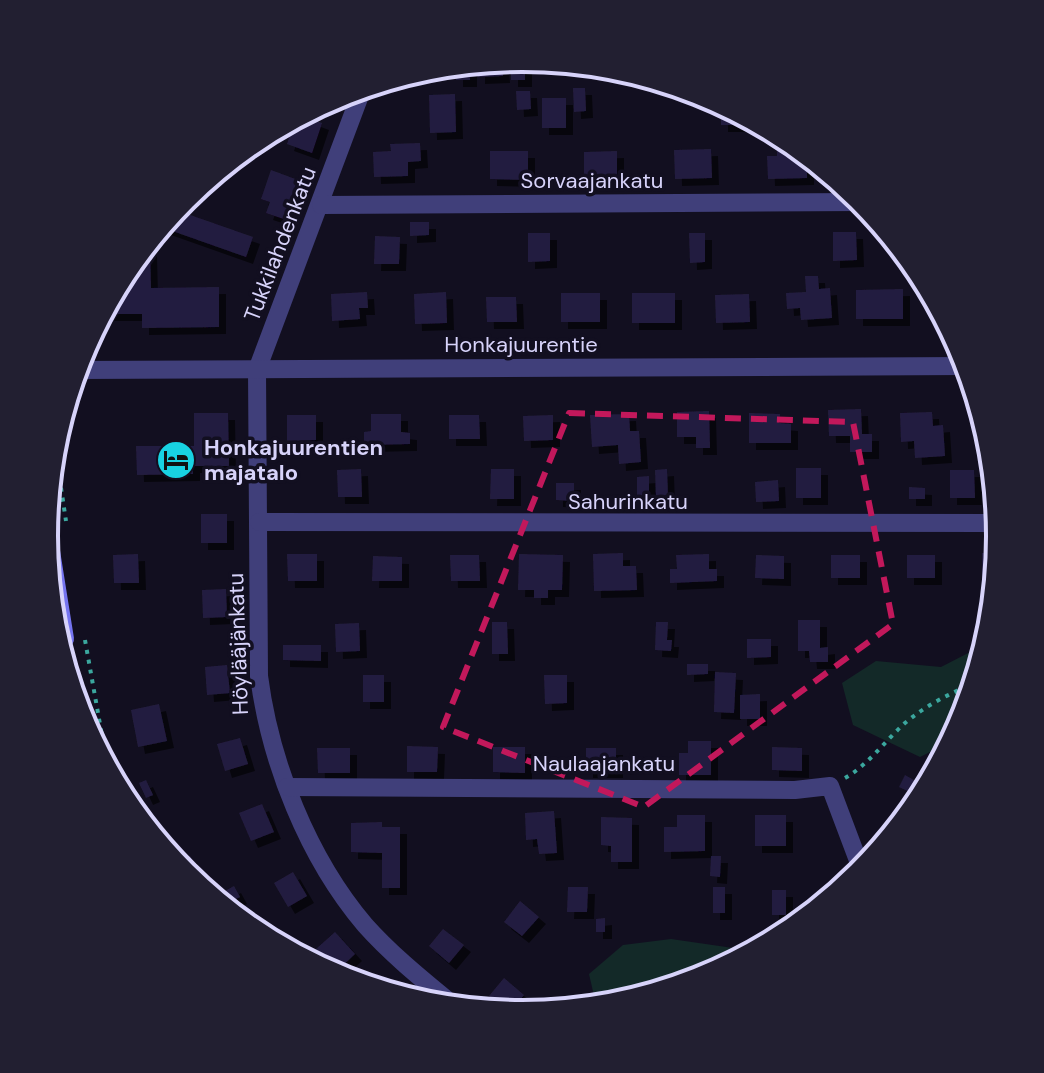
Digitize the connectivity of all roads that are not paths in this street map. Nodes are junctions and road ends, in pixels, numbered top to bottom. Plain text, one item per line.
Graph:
1 (357, 103) edge
2 (844, 202) edge
3 (321, 205) junction
4 (954, 366) edge
5 (89, 370) edge
6 (257, 370) junction
7 (259, 522) junction
8 (986, 523) edge
9 (287, 787) junction
10 (857, 857) edge
11 (440, 993) edge

1 - 3 street, Tukkilahdenkatu
2 - 3 street, Sorvaajankatu
3 - 6 street, Tukkilahdenkatu
4 - 6 street, Honkajuurentie
5 - 6 street, Honkajuurentie
6 - 7 street, Höylääjänkatu
7 - 8 street, Sahurinkatu
7 - 9 street, Höylääjänkatu
9 - 10 street, Naulaajankatu
9 - 11 street, Höylääjänkatu

